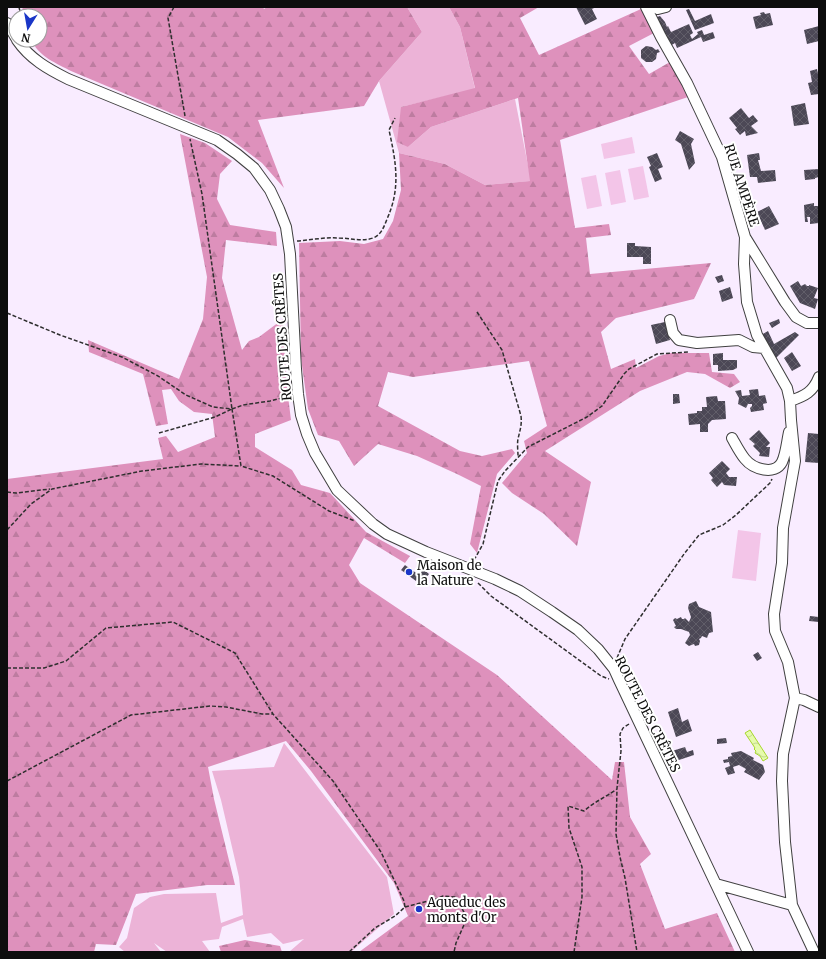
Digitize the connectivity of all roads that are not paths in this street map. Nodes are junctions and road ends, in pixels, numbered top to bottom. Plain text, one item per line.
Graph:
1 (646, 7) edge
2 (656, 7) edge
3 (666, 7) edge
4 (24, 48) edge
5 (746, 237) junction
6 (670, 320) dead end
7 (819, 323) edge
8 (764, 348) junction
9 (819, 377) edge
10 (819, 392) edge
11 (808, 393) junction
12 (790, 401) junction
13 (791, 420) junction
14 (732, 438) dead end
15 (795, 698) junction
16 (819, 707) edge
17 (716, 884) junction
18 (792, 905) junction
19 (748, 952) edge
20 (814, 952) edge

1 - 5 street, RUE AMPÈRE
2 - 3 street
4 - 17 street, ROUTE DES CRÊTES
5 - 7 street
5 - 8 street, RUE AMPÈRE
6 - 8 street
8 - 12 street, RUE AMPÈRE
9 - 11 street
10 - 11 street
11 - 12 street
12 - 13 street, RUE AMPÈRE
13 - 14 street
13 - 15 street
15 - 16 street
15 - 18 street
17 - 18 street
17 - 19 street, ROUTE DES CRÊTES
18 - 20 street

